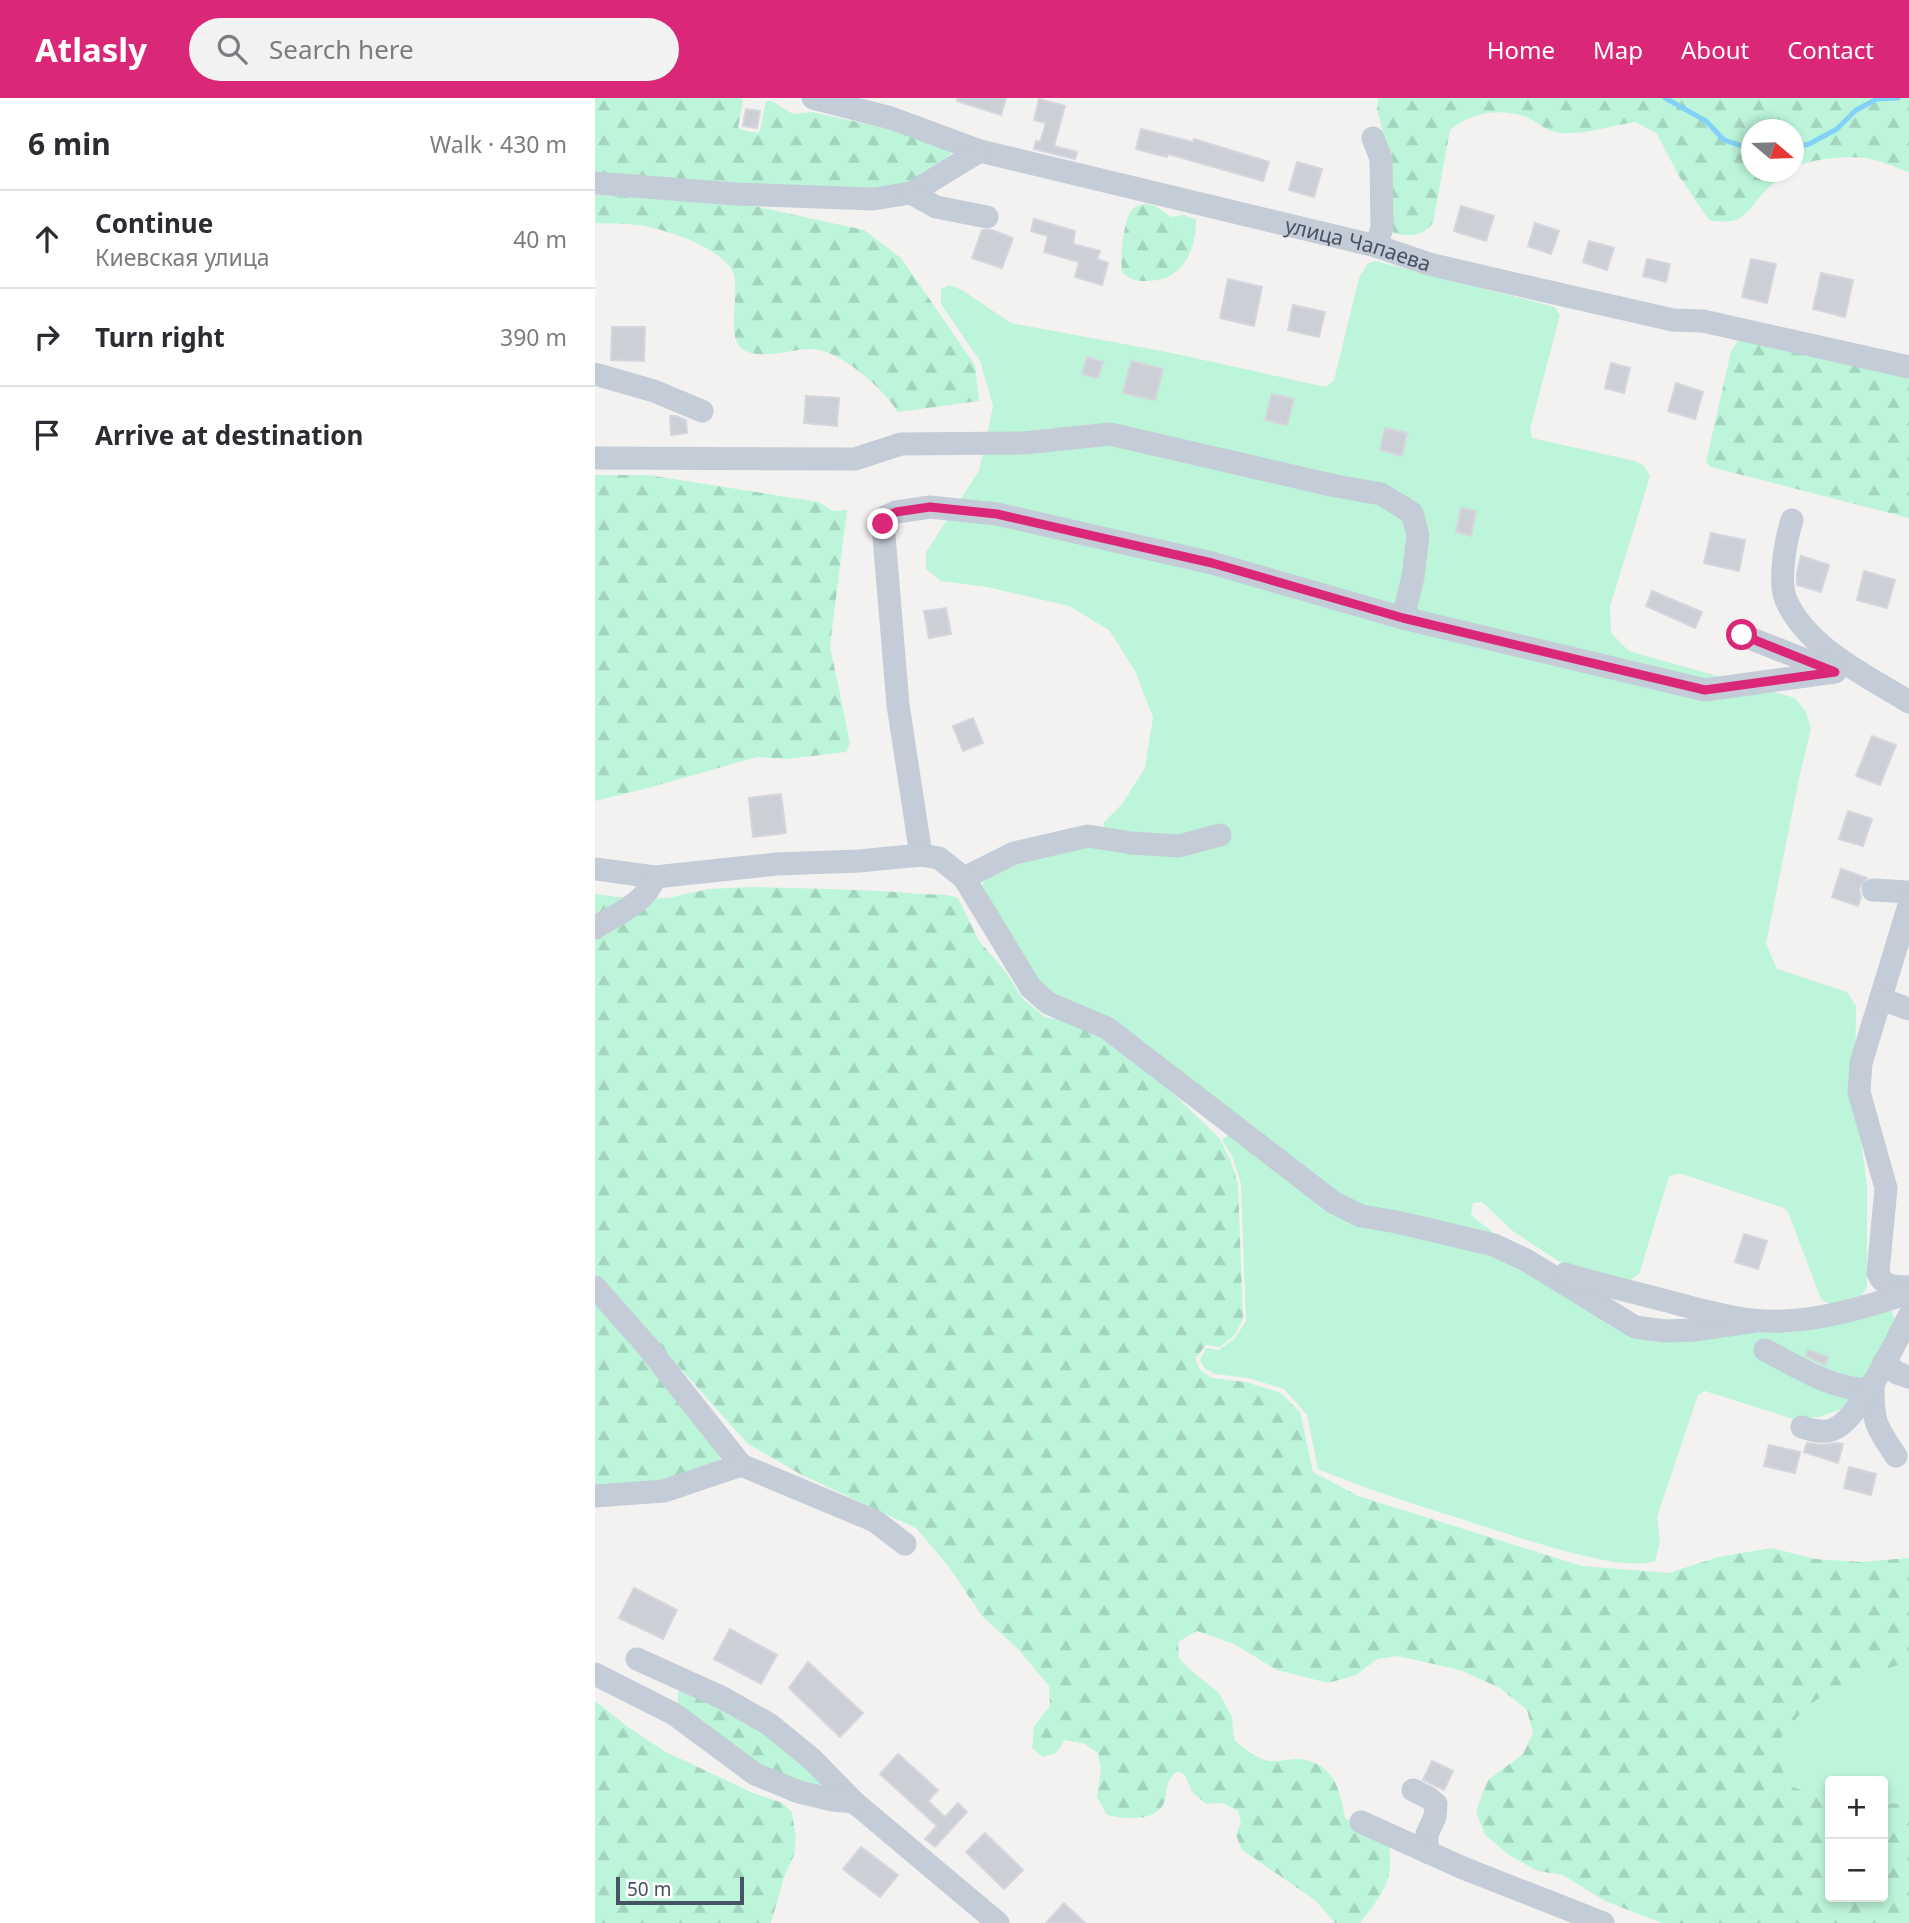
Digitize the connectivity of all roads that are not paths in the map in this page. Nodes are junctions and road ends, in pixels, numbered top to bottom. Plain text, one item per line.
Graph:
1 (813, 98) edge
2 (1373, 138) dead end
3 (980, 151) junction
4 (595, 183) edge
5 (911, 193) junction
6 (987, 217) dead end
7 (1376, 246) junction
8 (1909, 367) edge
9 (595, 374) edge
10 (702, 411) dead end
11 (595, 458) edge
12 (1792, 520) dead end
13 (1403, 618) junction
14 (1742, 635) dead end
15 (1835, 672) junction
16 (1909, 703) edge
17 (1220, 835) dead end
18 (921, 855) junction
19 (595, 869) edge
20 (655, 877) junction
21 (964, 877) junction
22 (1873, 890) dead end
23 (1909, 891) edge
24 (1909, 905) edge
25 (595, 928) edge
26 (1881, 999) junction
27 (1909, 1009) edge
28 (1526, 1260) junction
29 (595, 1287) edge
30 (1909, 1287) edge
31 (1909, 1293) edge
32 (1909, 1316) edge
33 (1756, 1321) junction
34 (1765, 1350) dead end
35 (1884, 1362) junction
36 (1909, 1377) edge
37 (1870, 1386) junction
38 (1802, 1427) dead end
39 (1896, 1456) dead end
40 (741, 1465) junction
41 (595, 1496) edge
42 (905, 1544) dead end
43 (637, 1659) dead end
44 (595, 1674) edge
45 (1413, 1790) dead end
46 (854, 1802) junction
47 (1361, 1822) dead end
48 (1427, 1852) junction
49 (998, 1923) edge
50 (1603, 1923) edge

1 - 3 street, улица Чапаева
2 - 7 street
3 - 5 street
3 - 7 street, улица Чапаева
4 - 5 street
5 - 6 street
7 - 8 street, улица Чапаева
9 - 10 street
11 - 13 street
12 - 16 street
13 - 15 street
13 - 18 street
14 - 15 street
15 - 16 street
17 - 21 street
18 - 20 street
18 - 21 street
19 - 20 street
20 - 25 street
21 - 28 street
22 - 23 street
24 - 26 street
26 - 27 street
26 - 30 street
28 - 33 street
28 - 33 street
29 - 40 street
31 - 33 street
32 - 35 street
34 - 37 street
35 - 36 street
35 - 37 street
37 - 38 street
37 - 39 street
40 - 41 street
40 - 42 street
43 - 46 street
44 - 46 street
45 - 48 street
46 - 49 street
47 - 48 street
48 - 50 street

